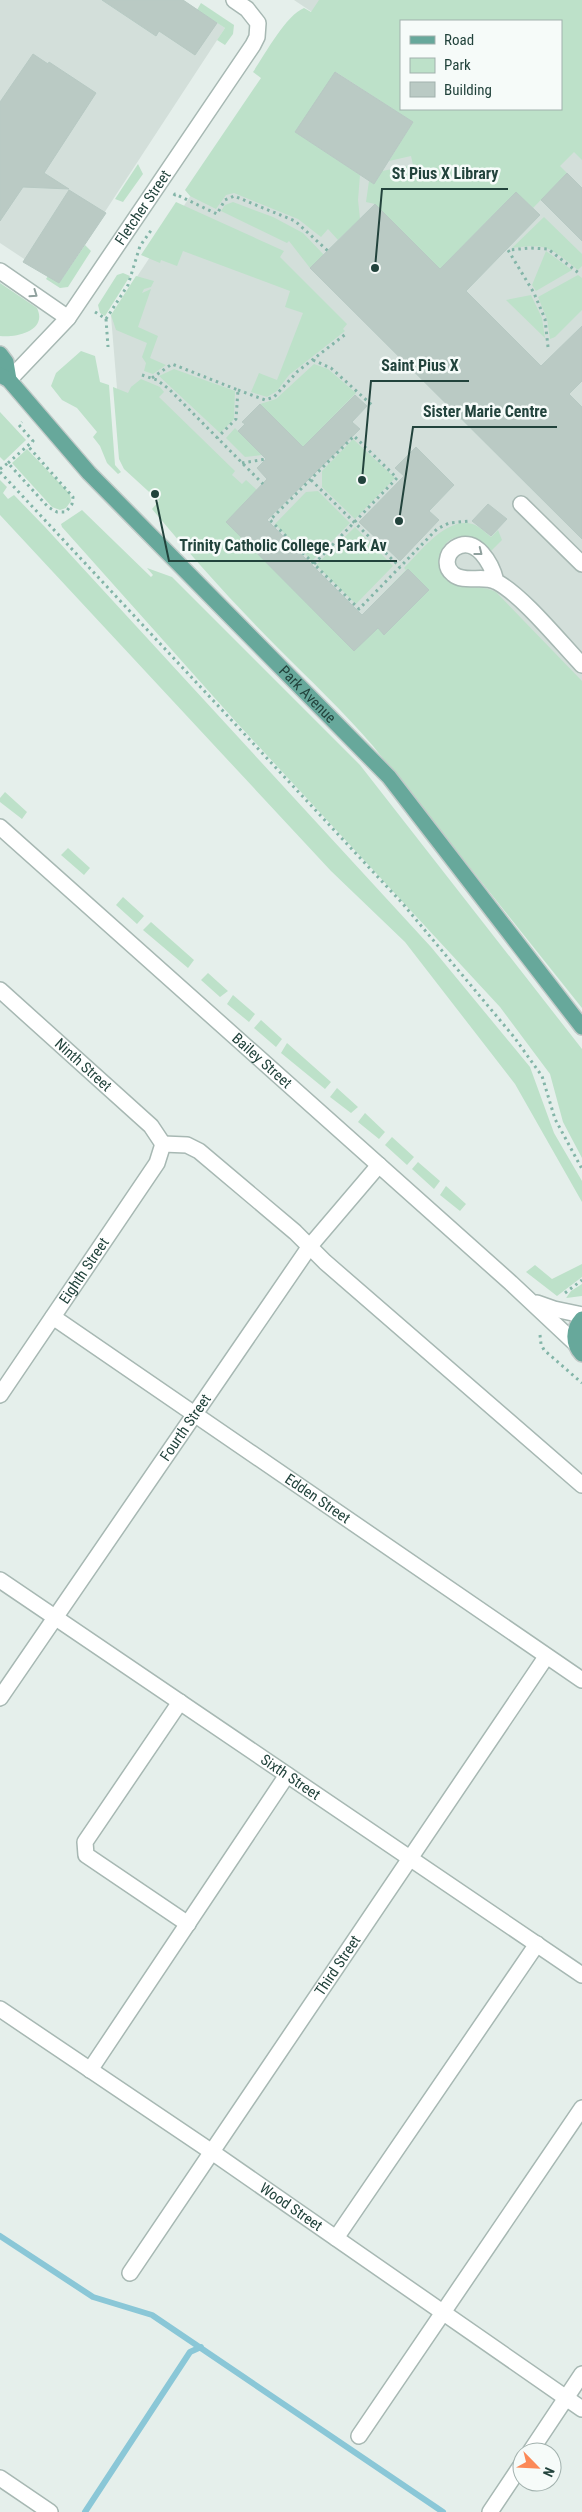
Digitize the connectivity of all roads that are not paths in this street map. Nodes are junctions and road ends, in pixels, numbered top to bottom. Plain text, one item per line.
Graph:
1 (234, 0) edge
2 (0, 272) edge
3 (68, 318) junction
4 (0, 354) edge
5 (4, 377) edge
6 (521, 504) dead end
7 (582, 564) edge
8 (496, 581) dead end
9 (582, 665) edge
10 (0, 827) edge
11 (0, 990) edge
12 (582, 1027) edge
13 (163, 1144) junction
14 (379, 1165) junction
15 (310, 1246) junction
16 (525, 1296) junction
17 (582, 1315) edge
18 (53, 1317) junction
19 (582, 1319) edge
20 (579, 1349) edge
21 (0, 1395) edge
22 (195, 1415) junction
23 (582, 1485) edge
24 (0, 1580) edge
25 (55, 1618) junction
26 (546, 1657) junction
27 (582, 1680) edge
28 (0, 1698) edge
29 (180, 1702) junction
30 (287, 1775) junction
31 (412, 1859) junction
32 (188, 1924) junction
33 (537, 1944) junction
34 (582, 1974) edge
35 (0, 2009) edge
36 (90, 2070) junction
37 (582, 2108) edge
38 (212, 2152) junction
39 (336, 2238) junction
40 (130, 2273) dead end
41 (444, 2313) junction
42 (582, 2374) edge
43 (566, 2398) junction
44 (582, 2408) edge
45 (359, 2436) dead end
46 (537, 2442) edge
47 (0, 2478) edge
48 (512, 2479) edge
49 (50, 2512) edge
50 (490, 2512) edge

1 - 3 street, Fletcher Street
2 -> 3 street
3 - 5 street, Fletcher Street
4 - 5 main road, Park Avenue
5 - 12 main road, Park Avenue
6 - 7 street
8 - 9 street
10 - 14 street, Bailey Street
11 - 13 street, Ninth Street
13 - 15 street
13 - 18 street, Eighth Street
14 - 15 street, Fourth Street
14 - 16 street, Bailey Street
15 - 22 street, Fourth Street
15 - 23 street
16 - 17 street, Bailey Street
16 - 20 street, Bailey Street
18 - 21 street, Eighth Street
18 - 22 street, Edden Street
19 - 20 main road
22 - 25 street, Fourth Street
22 - 26 street, Edden Street
24 - 25 street, Sixth Street
25 - 28 street, Fourth Street
25 - 29 street, Sixth Street
26 - 27 street, Edden Street
26 - 31 street, Third Street
29 - 30 street, Sixth Street
29 - 32 street
30 - 31 street, Sixth Street
30 - 32 street
31 - 33 street, Sixth Street
31 - 38 street, Third Street
32 - 36 street
33 - 34 street, Sixth Street
33 - 39 street
35 - 36 street, Wood Street
36 - 38 street, Wood Street
37 - 41 street
38 - 39 street, Wood Street
38 - 40 street, Third Street
39 - 41 street, Wood Street
41 - 43 street, Wood Street
41 - 45 street
42 - 43 street
43 - 44 street, Wood Street
43 - 46 street
47 - 49 street
48 - 50 street

